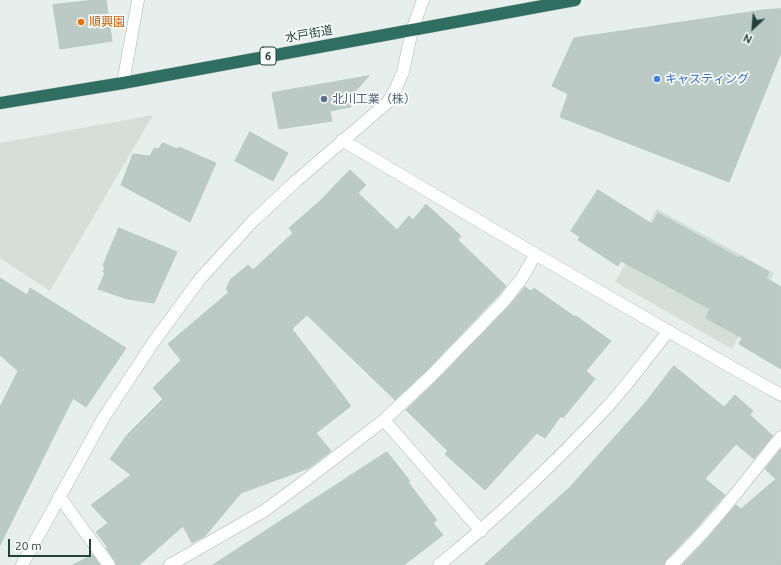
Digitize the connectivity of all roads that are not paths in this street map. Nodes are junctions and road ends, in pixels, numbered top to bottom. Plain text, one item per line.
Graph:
1 (138, 0) edge
2 (423, 0) edge
3 (575, 0) edge
4 (412, 30) junction
5 (123, 83) junction
6 (0, 104) edge
7 (342, 140) junction
8 (535, 255) junction
9 (668, 332) junction
10 (781, 395) edge
11 (384, 420) junction
12 (781, 437) edge
13 (59, 496) junction
14 (481, 531) junction
15 (22, 565) edge
16 (109, 565) edge
17 (170, 565) edge
18 (439, 565) edge
19 (671, 565) edge

1 - 5 street
2 - 4 street
3 - 4 highway, 水戸街道 / 6
4 - 5 highway, 水戸街道 / 6
4 - 7 street
5 - 6 highway, 水戸街道 / 6
7 - 8 street
7 - 13 street
8 - 9 street
8 - 11 street
9 - 10 street
9 - 14 street
11 - 14 street
11 - 17 street
12 - 19 street
13 - 15 street
13 - 16 street
14 - 18 street

